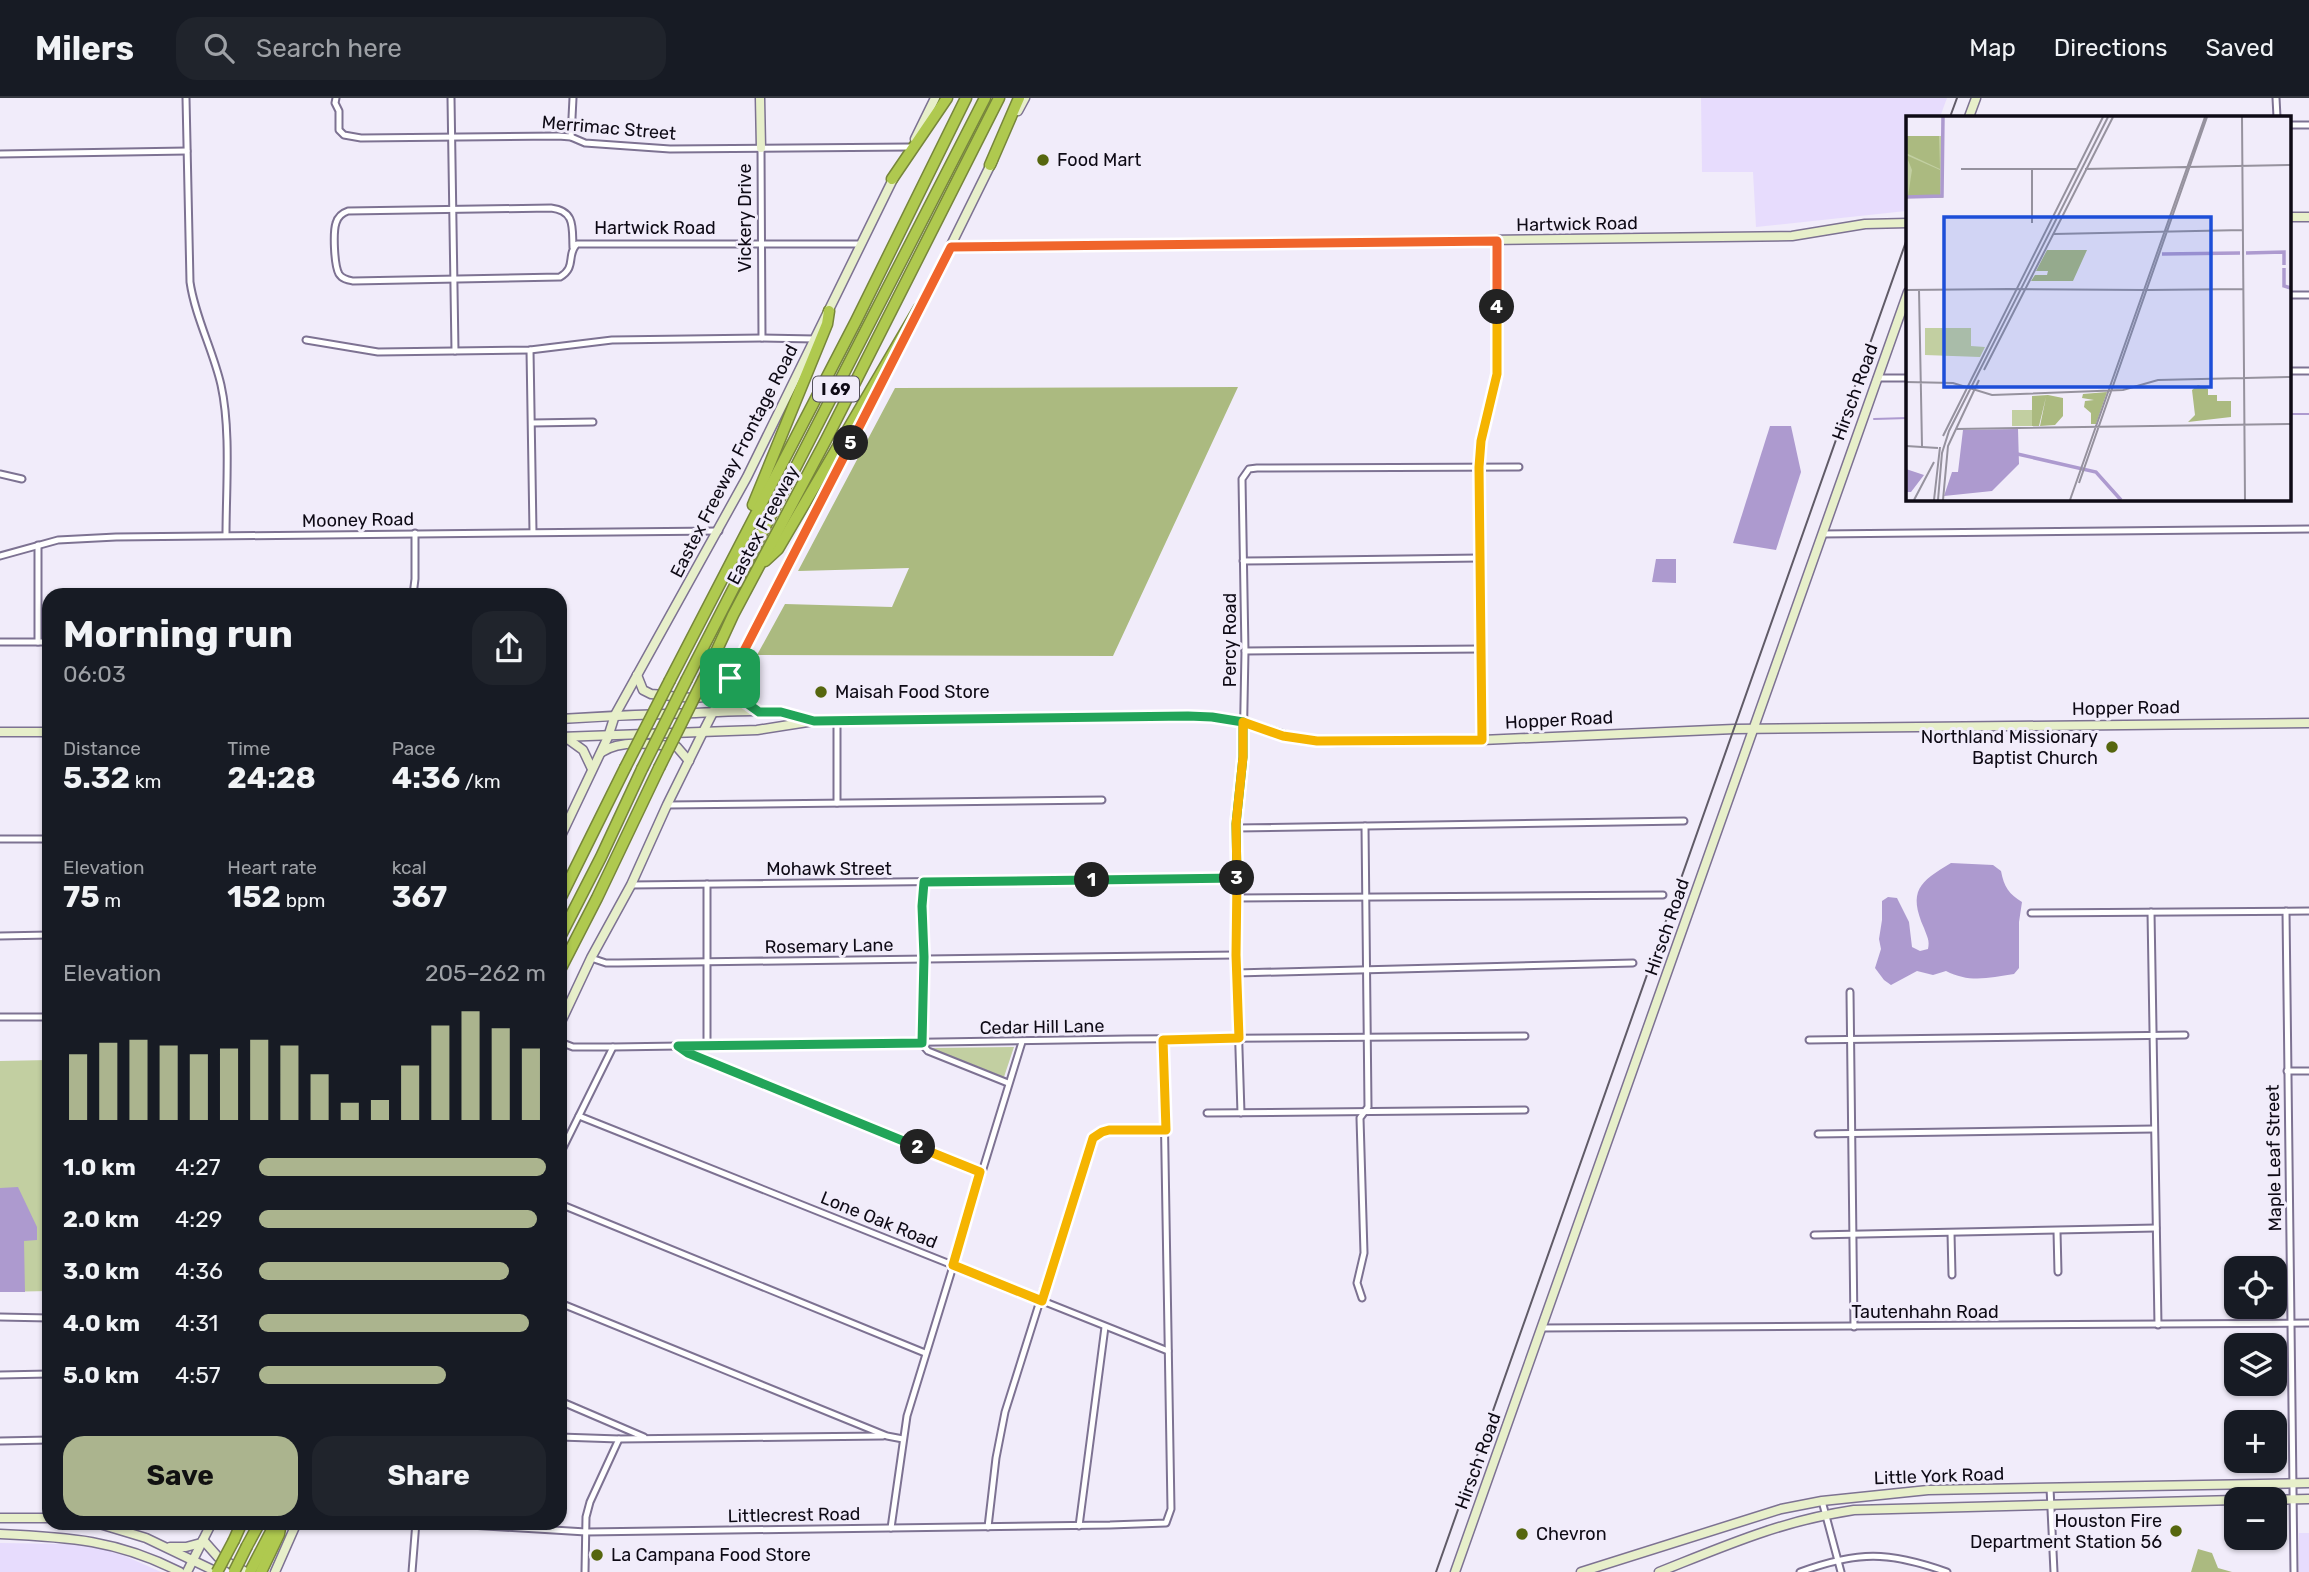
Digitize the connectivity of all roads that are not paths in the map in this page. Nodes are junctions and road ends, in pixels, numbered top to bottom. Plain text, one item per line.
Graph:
1 (186, 98) edge
2 (451, 98) edge
3 (573, 98) edge
4 (760, 98) edge
5 (935, 98) edge
6 (947, 98) edge
7 (966, 98) edge
8 (985, 98) edge
9 (999, 98) edge
10 (1019, 98) edge
11 (1025, 98) edge
12 (1976, 98) edge
13 (2276, 98) edge
14 (336, 99) edge
15 (1969, 116) edge
16 (2277, 116) edge
17 (452, 136) junction
18 (572, 137) junction
19 (910, 147) junction
20 (761, 148) junction
21 (187, 151) junction
22 (0, 154) edge
23 (990, 165) junction
24 (892, 179) junction
25 (453, 209) junction
26 (1906, 223) edge
27 (1497, 241) junction
28 (761, 243) junction
29 (861, 244) junction
30 (951, 247) junction
31 (573, 248) junction
32 (453, 280) junction
33 (1906, 301) edge
34 (919, 308) junction
35 (829, 310) junction
36 (762, 338) junction
37 (306, 340) dead end
38 (815, 340) junction
39 (530, 350) junction
40 (455, 351) junction
41 (1877, 378) junction
42 (1906, 378) edge
43 (593, 422) dead end
44 (532, 423) junction
45 (1479, 467) junction
46 (1519, 467) dead end
47 (0, 474) edge
48 (22, 480) dead end
49 (2309, 529) edge
50 (719, 531) junction
51 (533, 532) junction
52 (415, 533) junction
53 (1822, 534) junction
54 (226, 536) junction
55 (38, 545) junction
56 (0, 556) edge
57 (1480, 558) junction
58 (1243, 561) junction
59 (757, 569) junction
60 (414, 588) edge
61 (714, 597) junction
62 (0, 642) edge
63 (38, 642) junction
64 (42, 642) edge
65 (1481, 649) junction
66 (1245, 651) junction
67 (637, 675) junction
68 (730, 678) junction
69 (725, 688) junction
70 (713, 712) junction
71 (759, 712) junction
72 (615, 715) junction
73 (567, 718) edge
74 (814, 721) junction
75 (837, 721) junction
76 (1243, 722) junction
77 (2309, 723) edge
78 (1754, 729) junction
79 (0, 732) edge
80 (42, 732) edge
81 (703, 732) junction
82 (567, 737) edge
83 (608, 737) junction
84 (567, 740) edge
85 (1482, 740) junction
86 (597, 758) junction
87 (689, 761) junction
88 (592, 769) junction
89 (1102, 800) dead end
90 (837, 803) junction
91 (667, 805) junction
92 (567, 821) edge
93 (1684, 821) dead end
94 (1365, 826) junction
95 (1237, 828) junction
96 (0, 839) edge
97 (42, 839) edge
98 (1237, 878) junction
99 (924, 882) junction
100 (706, 884) junction
101 (567, 885) edge
102 (631, 885) junction
103 (1662, 895) dead end
104 (1237, 898) junction
105 (1365, 899) junction
106 (2286, 911) junction
107 (2309, 911) edge
108 (2151, 912) junction
109 (2031, 914) dead end
110 (567, 923) edge
111 (42, 935) edge
112 (0, 936) edge
113 (1236, 955) junction
114 (567, 956) edge
115 (924, 957) junction
116 (591, 958) junction
117 (706, 962) junction
118 (1633, 963) dead end
119 (1366, 971) junction
120 (1237, 973) junction
121 (1850, 992) dead end
122 (567, 1009) edge
123 (0, 1017) edge
124 (42, 1017) edge
125 (2154, 1034) junction
126 (2185, 1035) dead end
127 (1525, 1036) dead end
128 (1367, 1037) junction
129 (1239, 1038) junction
130 (1163, 1040) junction
131 (1808, 1040) dead end
132 (1850, 1041) junction
133 (1022, 1042) junction
134 (922, 1043) junction
135 (567, 1044) edge
136 (707, 1045) junction
137 (678, 1046) junction
138 (613, 1048) junction
139 (2309, 1070) edge
140 (2287, 1071) junction
141 (1008, 1083) junction
142 (1525, 1110) dead end
143 (1364, 1112) junction
144 (1207, 1113) dead end
145 (1241, 1113) junction
146 (579, 1116) junction
147 (2154, 1129) junction
148 (1166, 1130) junction
149 (1851, 1133) junction
150 (1818, 1134) dead end
151 (567, 1140) edge
152 (980, 1172) junction
153 (567, 1207) edge
154 (2156, 1228) junction
155 (2057, 1231) junction
156 (1951, 1233) junction
157 (1814, 1235) dead end
158 (1853, 1235) junction
159 (953, 1265) junction
160 (2058, 1272) dead end
161 (1952, 1275) dead end
162 (1362, 1298) dead end
163 (1042, 1301) junction
164 (567, 1306) edge
165 (0, 1317) edge
166 (42, 1318) edge
167 (2290, 1323) junction
168 (2309, 1323) edge
169 (2158, 1325) junction
170 (1105, 1326) junction
171 (1854, 1327) junction
172 (1542, 1328) junction
173 (1168, 1351) junction
174 (925, 1353) junction
175 (42, 1374) edge
176 (0, 1375) edge
177 (567, 1404) edge
178 (887, 1436) junction
179 (567, 1437) edge
180 (647, 1438) junction
181 (619, 1439) junction
182 (903, 1439) junction
183 (42, 1440) edge
184 (0, 1441) edge
185 (2292, 1483) junction
186 (2309, 1483) edge
187 (2170, 1485) junction
188 (2196, 1485) junction
189 (2050, 1488) junction
190 (1957, 1489) junction
191 (1902, 1492) junction
192 (2287, 1499) edge
193 (2292, 1499) junction
194 (2309, 1499) edge
195 (1822, 1500) junction
196 (2224, 1500) edge
197 (2195, 1501) junction
198 (2171, 1502) junction
199 (2050, 1505) junction
200 (1957, 1507) junction
201 (1902, 1508) junction
202 (1827, 1514) junction
203 (0, 1518) edge
204 (42, 1518) edge
205 (1079, 1525) junction
206 (988, 1527) junction
207 (891, 1528) junction
208 (120, 1530) edge
209 (208, 1530) edge
210 (238, 1530) edge
211 (256, 1530) edge
212 (275, 1530) edge
213 (294, 1530) edge
214 (417, 1530) edge
215 (552, 1530) edge
216 (586, 1532) junction
217 (0, 1534) edge
218 (202, 1541) junction
219 (166, 1547) junction
220 (264, 1556) junction
221 (1838, 1559) junction
222 (193, 1560) junction
223 (276, 1570) edge
224 (180, 1572) edge
225 (187, 1572) edge
226 (218, 1572) edge
227 (234, 1572) edge
228 (248, 1572) edge
229 (261, 1572) edge
230 (412, 1572) edge
231 (585, 1572) edge
232 (1455, 1572) edge
233 (1581, 1572) edge
234 (1659, 1572) edge
235 (1800, 1572) edge
236 (1841, 1572) edge
237 (1947, 1572) edge
238 (2054, 1572) edge
239 (2294, 1572) edge

1 - 21 street
2 - 17 street
3 - 18 street
4 - 20 main road, Vickery Drive
5 - 19 main road, Eastex Freeway Frontage Road
6 - 24 highway
7 - 61 highway, Eastex Freeway / I 69
8 - 110 highway, I 69, bridge
9 - 59 highway, Eastex Freeway / I 69
10 - 23 highway
11 - 23 main road
12 - 15 main road
13 - 16 street
14 - 17 street, Merrimac Street
17 - 18 street, Merrimac Street
17 - 25 street
18 - 20 street, Merrimac Street
19 - 20 street, Merrimac Street
19 - 24 main road, Eastex Freeway Frontage Road
20 - 28 street, Vickery Drive
21 - 22 street
21 - 54 street
23 - 30 main road
24 - 29 main road, Eastex Freeway Frontage Road
25 - 31 street
25 - 32 street
25 - 32 street, Hartwick Road
26 - 27 main road, Hartwick Road
27 - 30 main road, Hartwick Road
27 - 45 street
28 - 29 street, Hartwick Road
28 - 31 street, Hartwick Road
28 - 36 street, Vickery Drive
29 - 35 main road, Eastex Freeway Frontage Road
30 - 34 main road
31 - 32 street, Hartwick Road
32 - 40 street
33 - 41 main road, Hirsch Road
34 - 59 highway
34 - 68 main road
35 - 38 main road, Eastex Freeway Frontage Road
35 - 61 highway
36 - 38 street
36 - 39 street
37 - 40 street
38 - 50 main road, Eastex Freeway Frontage Road
39 - 40 street
39 - 44 street
41 - 42 street
41 - 53 main road, Hirsch Road
43 - 44 street
44 - 51 street
45 - 46 street
45 - 57 street
45 - 58 street, Percy Road
47 - 48 street
49 - 53 street
50 - 51 street, Mooney Road
50 - 67 main road, Eastex Freeway Frontage Road
51 - 52 street, Mooney Road
52 - 54 street, Mooney Road
52 - 60 street
53 - 78 main road, Hirsch Road
54 - 55 street, Mooney Road
55 - 56 street, Mooney Road
55 - 63 street
57 - 58 street
57 - 65 street
58 - 66 street, Percy Road
59 - 114 highway, Eastex Freeway / I 69, bridge
61 - 101 highway, Eastex Freeway / I 69, bridge
62 - 63 street
63 - 64 street
65 - 66 street
65 - 85 street
66 - 76 street, Percy Road
67 - 69 main road
67 - 72 main road, Eastex Freeway Frontage Road
68 - 69 main road
68 - 71 main road
69 - 70 main road
70 - 71 main road, Hopper Road
70 - 72 main road, Hopper Road
70 - 81 main road
71 - 74 main road, Hopper Road
72 - 73 main road, Hopper Road
72 - 83 main road, Eastex Freeway Frontage Road
74 - 75 main road, Hopper Road
74 - 81 main road, Hopper Road
75 - 76 main road, Hopper Road
75 - 90 street
76 - 85 main road, Hopper Road
76 - 95 street, Percy Road
77 - 78 main road, Hopper Road
78 - 85 main road, Hopper Road
78 - 172 main road, Hirsch Road
79 - 80 main road
81 - 83 main road, Hopper Road
81 - 87 main road
82 - 83 main road, Hopper Road
83 - 86 main road, Eastex Freeway Frontage Road
84 - 88 main road
86 - 87 main road
86 - 88 main road, Eastex Freeway Frontage Road
87 - 91 main road
88 - 92 main road, Eastex Freeway Frontage Road
89 - 90 street
90 - 91 street
91 - 102 main road
93 - 94 street
94 - 95 street
94 - 105 street
95 - 98 street, Percy Road
96 - 97 street
98 - 99 street, Mohawk Street
98 - 104 street, Percy Road
99 - 100 street, Mohawk Street
99 - 115 street
100 - 102 street, Mohawk Street
100 - 117 street
102 - 116 main road
103 - 105 street
104 - 105 street
104 - 113 street, Percy Road
105 - 119 street
106 - 107 street
106 - 108 street
106 - 140 street, Maple Leaf Street
108 - 109 street
108 - 125 street
111 - 112 street
113 - 115 street, Rosemary Lane
113 - 120 street, Percy Road
115 - 117 street, Rosemary Lane
115 - 134 street
116 - 117 street, Rosemary Lane
116 - 122 main road
117 - 136 street
118 - 119 street
119 - 120 street
119 - 128 street
120 - 129 street, Percy Road
121 - 132 street
123 - 124 street
125 - 126 street
125 - 132 street
125 - 147 street
127 - 128 street, Cedar Hill Lane
128 - 129 street, Cedar Hill Lane
128 - 143 street
129 - 130 street, Cedar Hill Lane
129 - 145 street, Percy Road
130 - 133 street, Cedar Hill Lane
130 - 148 street
131 - 132 street
132 - 149 street
133 - 134 street, Cedar Hill Lane
133 - 141 street
134 - 136 street, Cedar Hill Lane
134 - 141 street
135 - 138 street, Cedar Hill Lane
136 - 137 street, Cedar Hill Lane
137 - 138 street, Cedar Hill Lane
137 - 152 street
138 - 146 street
139 - 140 street
140 - 167 street, Maple Leaf Street
141 - 152 street
142 - 143 street
143 - 145 street
143 - 162 street
144 - 145 street
146 - 151 street
146 - 159 street, Lone Oak Road
147 - 149 street
147 - 154 street
148 - 163 street
148 - 173 street
149 - 150 street
149 - 158 street
152 - 159 street
153 - 174 street
154 - 155 street
154 - 169 street
155 - 156 street
155 - 160 street
156 - 158 street
156 - 161 street
157 - 158 street
158 - 171 street
159 - 163 street, Lone Oak Road
159 - 174 street
163 - 170 street, Lone Oak Road
163 - 206 street
164 - 178 street
165 - 166 street
167 - 168 street, Tautenhahn Road
167 - 169 street, Tautenhahn Road
167 - 185 street, Maple Leaf Street
169 - 171 street, Tautenhahn Road
170 - 173 street, Lone Oak Road
170 - 205 street
171 - 172 street, Tautenhahn Road
172 - 232 main road, Hirsch Road
173 - 205 street, Littlecrest Road
174 - 182 street
175 - 176 street
177 - 180 street
178 - 180 street
178 - 182 street
179 - 181 street
180 - 181 street
181 - 216 street
182 - 207 street
183 - 184 street
185 - 186 main road, Little York Road
185 - 188 main road, Little York Road
185 - 193 street, Maple Leaf Street
187 - 188 main road, Little York Road
187 - 189 main road, Little York Road
187 - 198 main road
188 - 197 main road
189 - 190 main road, Little York Road
189 - 199 street
190 - 191 main road, Little York Road
190 - 200 main road
191 - 195 main road, Little York Road
191 - 201 main road
192 - 193 main road
193 - 194 main road
193 - 239 street, Maple Leaf Street
195 - 202 street
195 - 233 main road, Little York Road
196 - 197 main road, Little York Road
197 - 198 main road, Little York Road
198 - 199 main road, Little York Road
199 - 200 main road, Little York Road
199 - 238 street
200 - 201 main road, Little York Road
201 - 202 main road, Little York Road
202 - 221 street
202 - 234 main road, Little York Road
203 - 204 main road
205 - 206 street, Littlecrest Road
206 - 207 street, Littlecrest Road
207 - 216 street, Littlecrest Road
208 - 219 main road
209 - 218 main road
210 - 226 highway, bridge
211 - 227 highway, bridge
212 - 220 highway
213 - 223 main road
214 - 230 street
215 - 216 street, Littlecrest Road
216 - 231 street
217 - 224 main road
218 - 219 main road
218 - 222 main road
218 - 228 main road
219 - 222 main road
220 - 228 highway
220 - 229 highway
221 - 235 street
221 - 236 street
221 - 237 street
222 - 225 main road
222 - 226 main road

